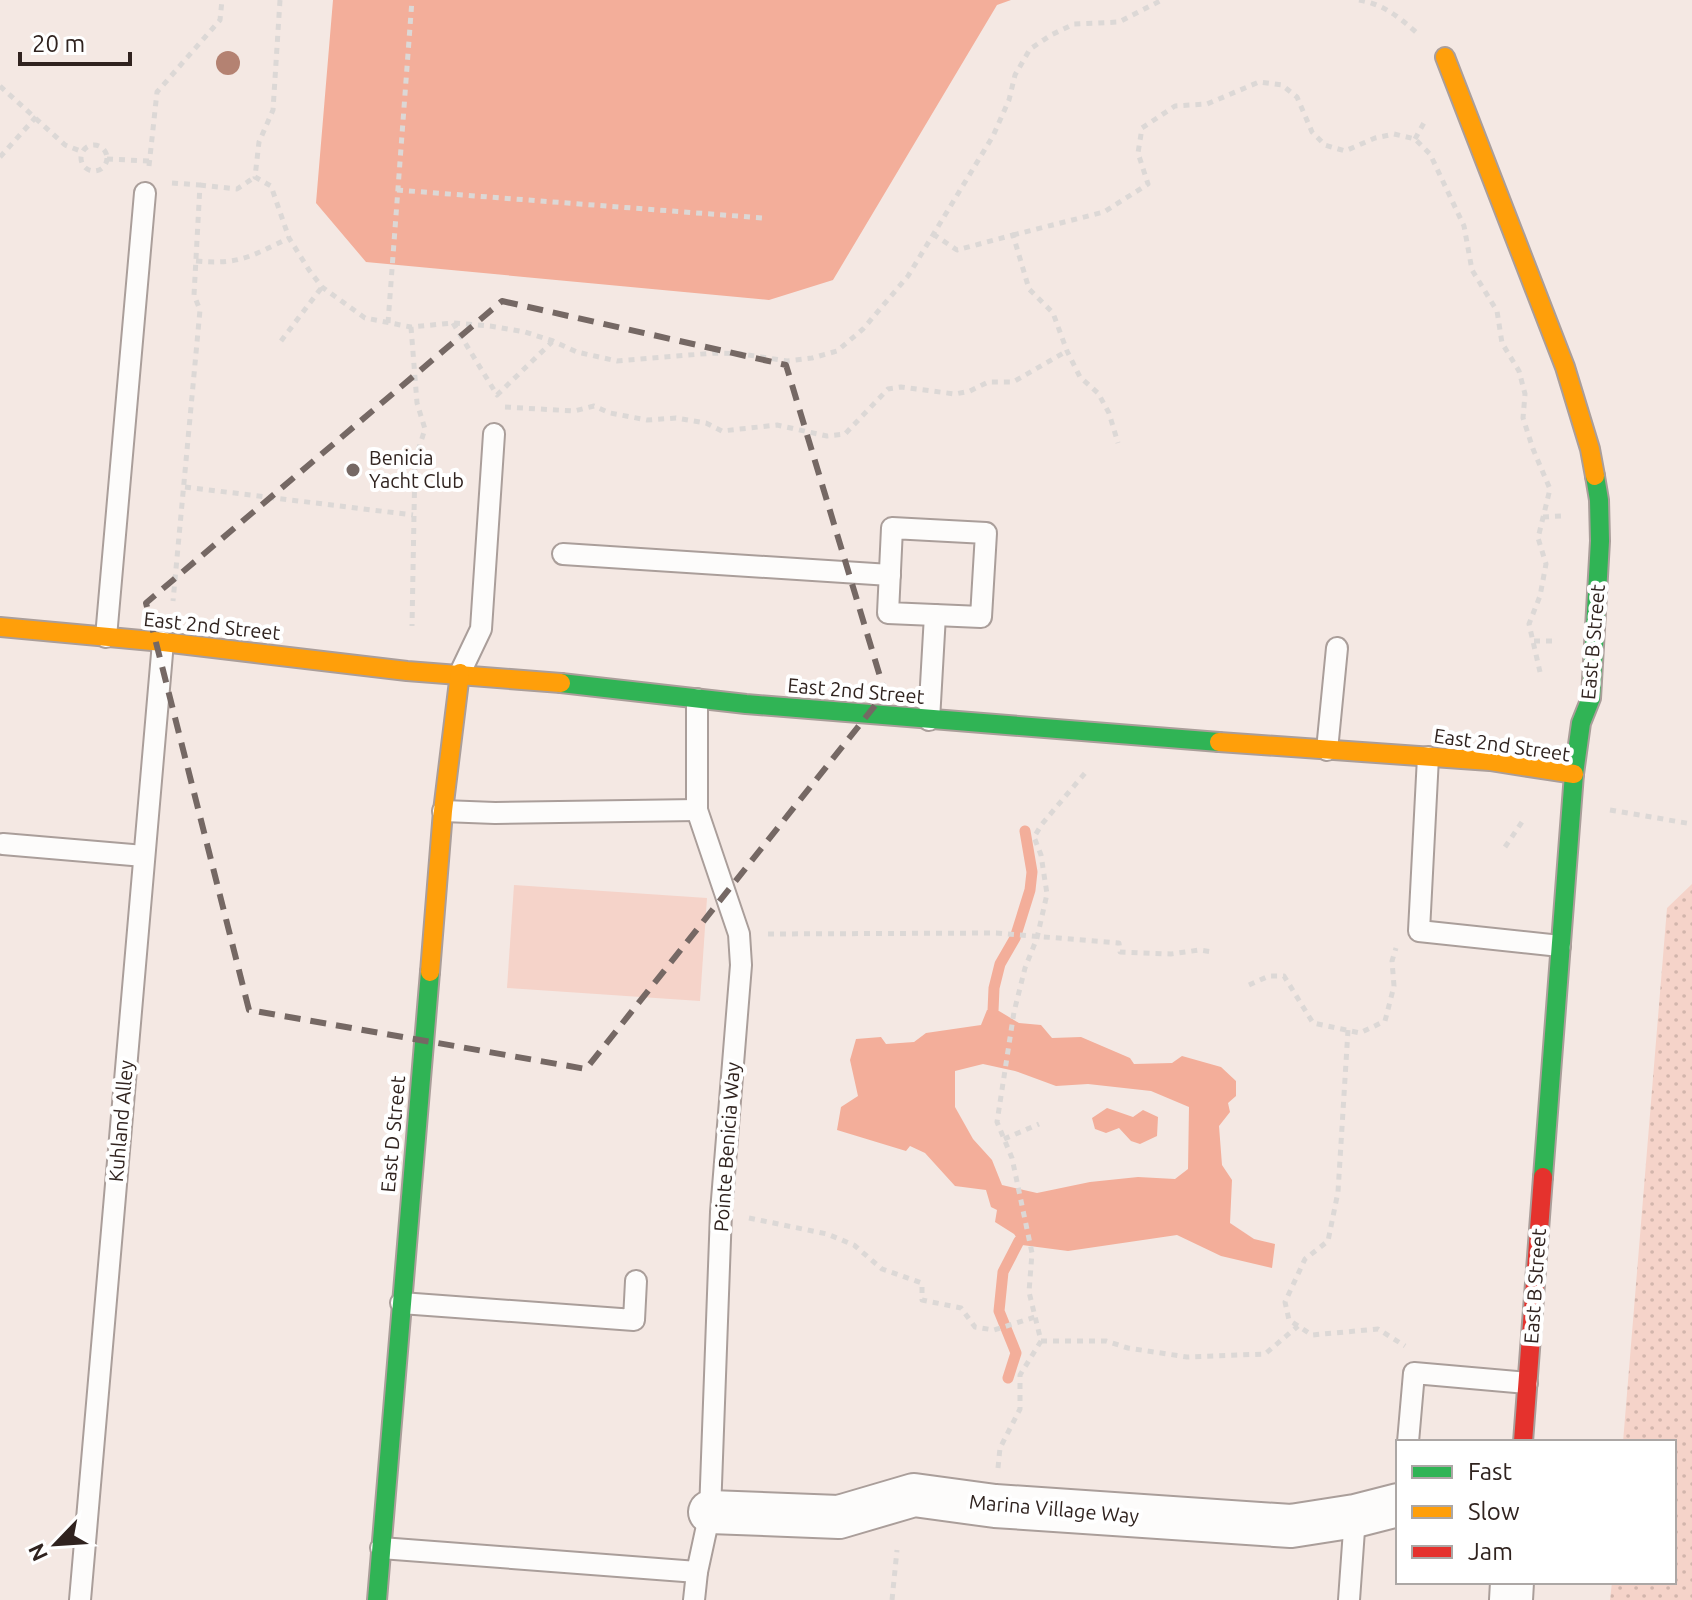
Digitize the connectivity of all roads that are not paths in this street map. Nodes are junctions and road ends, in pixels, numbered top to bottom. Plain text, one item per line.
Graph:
1 (1445, 57) road end
2 (145, 193) dead end
3 (494, 434) dead end
4 (563, 554) dead end
5 (890, 575) junction
6 (935, 615) junction
7 (0, 627) edge
8 (106, 637) junction
9 (163, 642) junction
10 (1337, 648) dead end
11 (460, 673) junction
12 (697, 699) junction
13 (929, 720) junction
14 (1327, 750) junction
15 (1428, 757) junction
16 (1574, 774) junction
17 (697, 810) junction
18 (443, 811) junction
19 (3, 844) dead end
20 (144, 856) junction
21 (1560, 946) junction
22 (636, 1281) dead end
23 (401, 1303) junction
24 (1527, 1383) junction
25 (1408, 1440) edge
26 (1523, 1440) edge
27 (1396, 1506) edge
28 (710, 1512) junction
29 (1355, 1516) junction
30 (381, 1548) junction
31 (697, 1572) junction
32 (80, 1600) edge
33 (377, 1600) edge
34 (694, 1600) edge
35 (1349, 1600) edge

1 - 16 street, East B Street
2 - 8 lane
3 - 11 lane
4 - 5 lane
5 - 6 lane
5 - 6 lane
6 - 13 lane
7 - 8 street, East 2nd Street
8 - 9 street, East 2nd Street
9 - 11 street, East 2nd Street
9 - 20 lane, Kuhland Alley
10 - 14 lane
11 - 12 street, East 2nd Street
11 - 18 street, East D Street
12 - 13 street, East 2nd Street
12 - 17 lane, Pointe Benicia Way
13 - 14 street, East 2nd Street
14 - 15 street, East 2nd Street
15 - 16 street, East 2nd Street
15 - 21 lane
16 - 21 street, East B Street
17 - 18 lane
17 - 28 lane, Pointe Benicia Way
18 - 23 street, East D Street
19 - 20 lane
20 - 32 lane, Kuhland Alley
21 - 24 street, East B Street
22 - 23 lane
23 - 30 street, East D Street
24 - 25 lane
24 - 26 street, East B Street
27 - 29 street, Marina Village Way
28 - 29 street, Marina Village Way
28 - 31 lane, Pointe Benicia Way
29 - 35 lane
30 - 31 lane
30 - 33 street, East D Street
31 - 34 lane, Pointe Benicia Way

